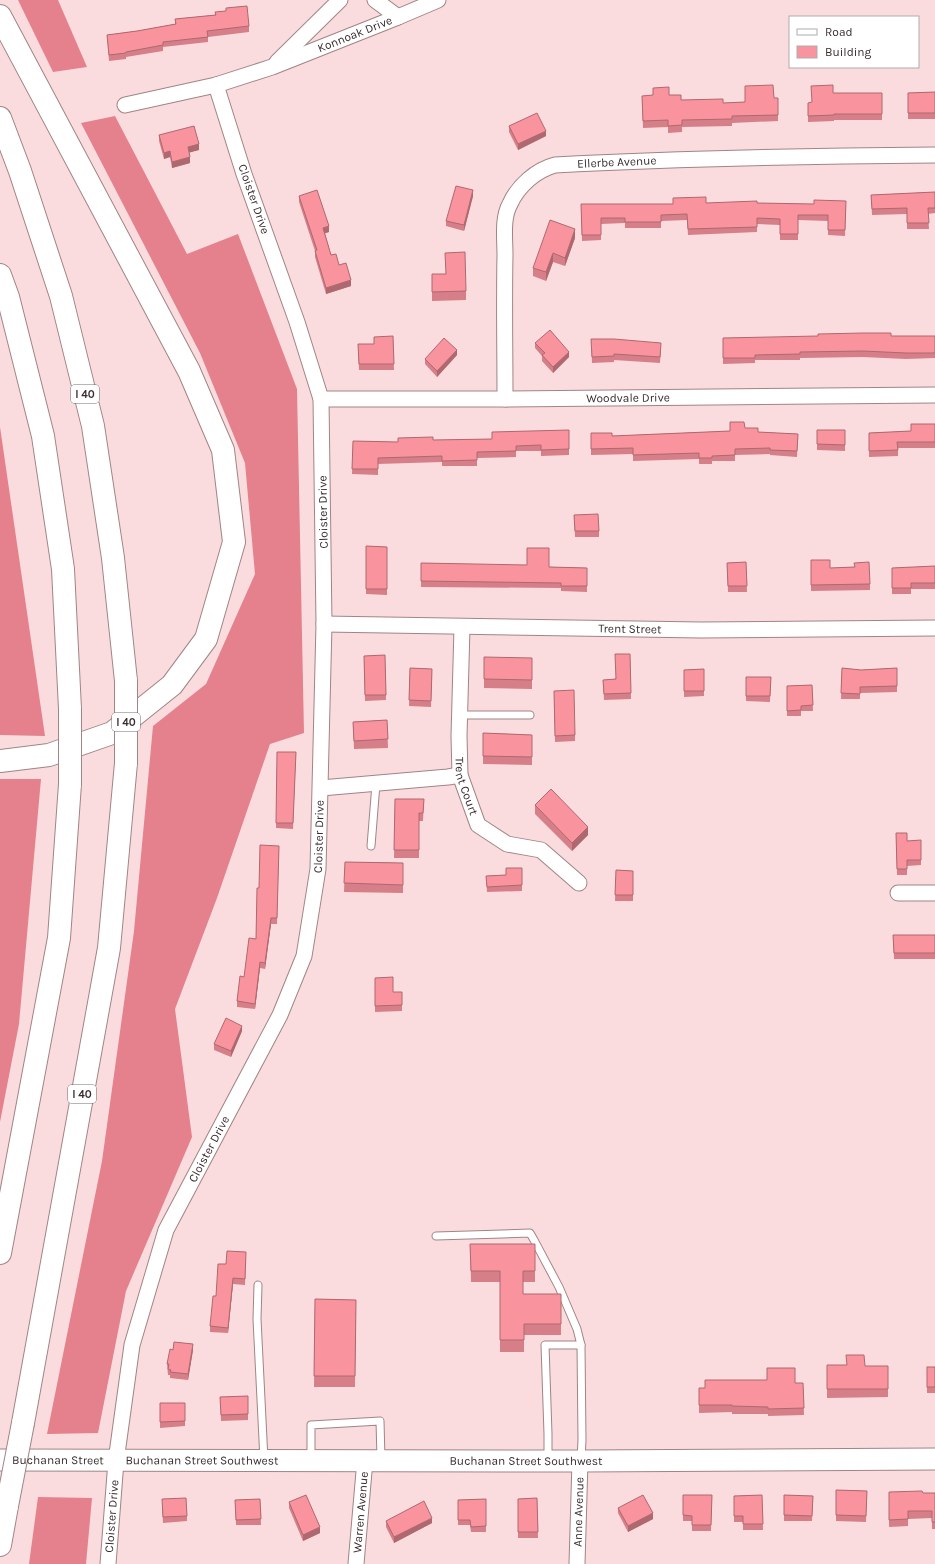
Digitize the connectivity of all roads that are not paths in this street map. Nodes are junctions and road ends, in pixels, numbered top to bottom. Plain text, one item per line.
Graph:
1 (340, 0) edge
2 (375, 0) edge
3 (438, 0) edge
4 (0, 16) edge
5 (398, 17) junction
6 (272, 67) junction
7 (216, 85) junction
8 (125, 105) dead end
9 (0, 118) edge
10 (935, 155) edge
11 (0, 275) edge
12 (935, 395) edge
13 (321, 399) junction
14 (505, 399) junction
15 (324, 624) junction
16 (462, 627) junction
17 (935, 628) edge
18 (460, 715) junction
19 (530, 715) dead end
20 (0, 761) edge
21 (454, 776) junction
22 (376, 784) junction
23 (321, 788) junction
24 (371, 846) dead end
25 (578, 883) dead end
26 (898, 893) dead end
27 (935, 893) edge
28 (436, 1236) dead end
29 (0, 1252) edge
30 (258, 1285) dead end
31 (581, 1345) junction
32 (935, 1459) edge
33 (0, 1460) edge
34 (264, 1460) junction
35 (311, 1460) junction
36 (373, 1460) junction
37 (548, 1460) junction
38 (116, 1461) junction
39 (580, 1461) junction
40 (0, 1545) edge
41 (108, 1564) edge
42 (356, 1564) edge
43 (577, 1564) edge

1 - 6 street
2 - 5 street
3 - 5 street, Konnoak Drive
4 - 20 highway
5 - 6 street, Konnoak Drive
6 - 7 street, Konnoak Drive
7 - 8 street, Konnoak Drive
7 - 13 street, Cloister Drive
9 - 40 highway, I 40, bridge
10 - 14 street, Ellerbe Avenue
11 - 29 highway, bridge
12 - 14 street, Woodvale Drive
13 - 14 street, Woodvale Drive
13 - 15 street, Cloister Drive
15 - 16 street, Trent Street
15 - 23 street, Cloister Drive
16 - 17 street, Trent Street
16 - 18 street, Trent Court
18 - 19 lane
18 - 21 street, Trent Court
21 - 22 street
21 - 25 street, Trent Court
22 - 23 street
22 - 24 lane
23 - 38 street, Cloister Drive
26 - 27 street
28 - 31 lane
30 - 34 lane
31 - 37 lane
31 - 39 lane
32 - 39 street, Buchanan Street Southwest
33 - 38 street, Buchanan Street
34 - 35 street, Buchanan Street Southwest
34 - 38 street, Buchanan Street Southwest
35 - 36 street, Buchanan Street Southwest
35 - 36 lane
36 - 37 street, Buchanan Street Southwest
36 - 42 street, Warren Avenue
37 - 39 street, Buchanan Street Southwest
38 - 41 street, Cloister Drive
39 - 43 street, Anne Avenue

